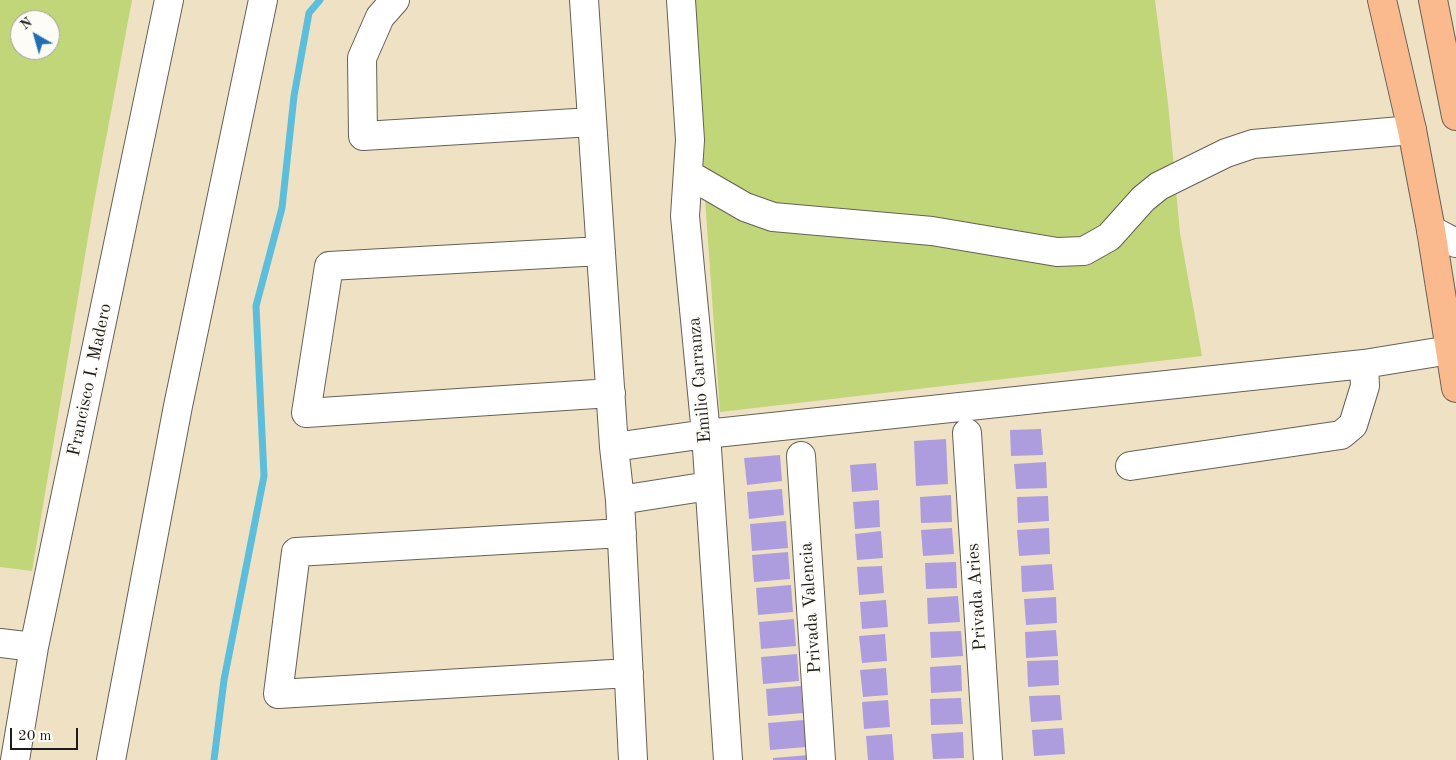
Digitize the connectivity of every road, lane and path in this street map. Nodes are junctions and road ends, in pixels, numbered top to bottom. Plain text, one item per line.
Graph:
1 (169, 0) edge
2 (263, 0) edge
3 (395, 0) edge
4 (584, 0) edge
5 (681, 0) edge
6 (1382, 0) edge
7 (1433, 0) edge
8 (1456, 116) edge
9 (592, 122) junction
10 (1412, 130) junction
11 (688, 174) junction
12 (1431, 230) junction
13 (1456, 243) edge
14 (601, 251) junction
15 (1450, 350) junction
16 (1364, 364) junction
17 (1456, 388) edge
18 (611, 393) junction
19 (967, 433) dead end
20 (706, 434) junction
21 (614, 446) junction
22 (801, 456) dead end
23 (1130, 466) dead end
24 (710, 486) junction
25 (620, 500) junction
26 (622, 533) junction
27 (0, 643) edge
28 (34, 647) junction
29 (629, 673) junction
30 (15, 760) edge
31 (111, 760) edge
32 (633, 760) edge
33 (728, 760) edge
34 (821, 760) edge
35 (988, 760) edge

1 - 28 street, Francisco I. Madero
2 - 31 street
3 - 9 street
4 - 9 street
5 - 11 street, Emilio Carranza
6 - 10 main road
7 - 8 main road
9 - 14 street
10 - 11 street
10 - 12 main road
11 - 20 street, Emilio Carranza
12 - 13 street
12 - 15 main road
14 - 18 street
14 - 18 street
15 - 16 street
15 - 17 main road
16 - 20 street
16 - 23 street
18 - 21 street
19 - 35 street, Privada Aries
20 - 21 street
20 - 24 street, Emilio Carranza
21 - 25 street
22 - 34 street, Privada Valencia
24 - 25 street
24 - 33 street, Emilio Carranza
25 - 26 street
26 - 29 street
26 - 29 street
27 - 28 street
28 - 30 street, Francisco I. Madero
29 - 32 street

